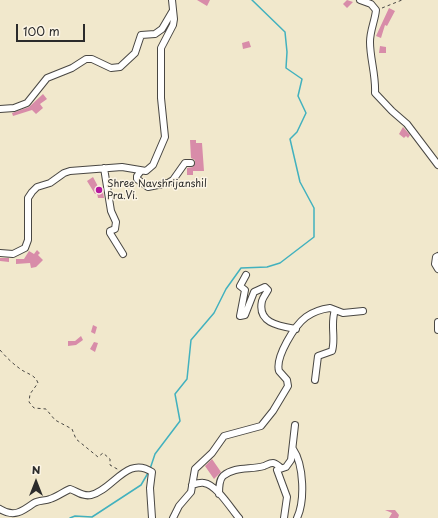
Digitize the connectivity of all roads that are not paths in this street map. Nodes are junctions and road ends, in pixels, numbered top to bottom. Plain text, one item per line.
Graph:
1 (172, 0) edge
2 (360, 0) edge
3 (172, 12) junction
4 (0, 109) edge
5 (190, 163) dead end
6 (438, 165) edge
7 (104, 168) junction
8 (141, 171) junction
9 (0, 253) edge
10 (123, 254) dead end
11 (438, 256) edge
12 (438, 269) edge
13 (246, 275) dead end
14 (335, 310) junction
15 (363, 311) dead end
16 (438, 322) edge
17 (296, 329) junction
18 (438, 330) edge
19 (315, 380) dead end
20 (295, 425) dead end
21 (293, 449) junction
22 (281, 468) junction
23 (192, 485) junction
24 (219, 494) junction
25 (0, 509) edge
26 (152, 518) edge
27 (173, 518) edge
28 (239, 518) edge
29 (284, 518) edge
30 (297, 518) edge

1 - 3 street
2 - 6 street
3 - 4 street
3 - 8 street
5 - 8 street
7 - 8 street
7 - 9 street
7 - 10 street
11 - 12 street
13 - 17 street
14 - 15 street
14 - 17 street
14 - 19 street
16 - 18 street
17 - 23 street
20 - 21 street
21 - 22 street
21 - 30 street
22 - 24 street
22 - 29 street
23 - 24 street
23 - 27 street
24 - 28 street
25 - 26 street

